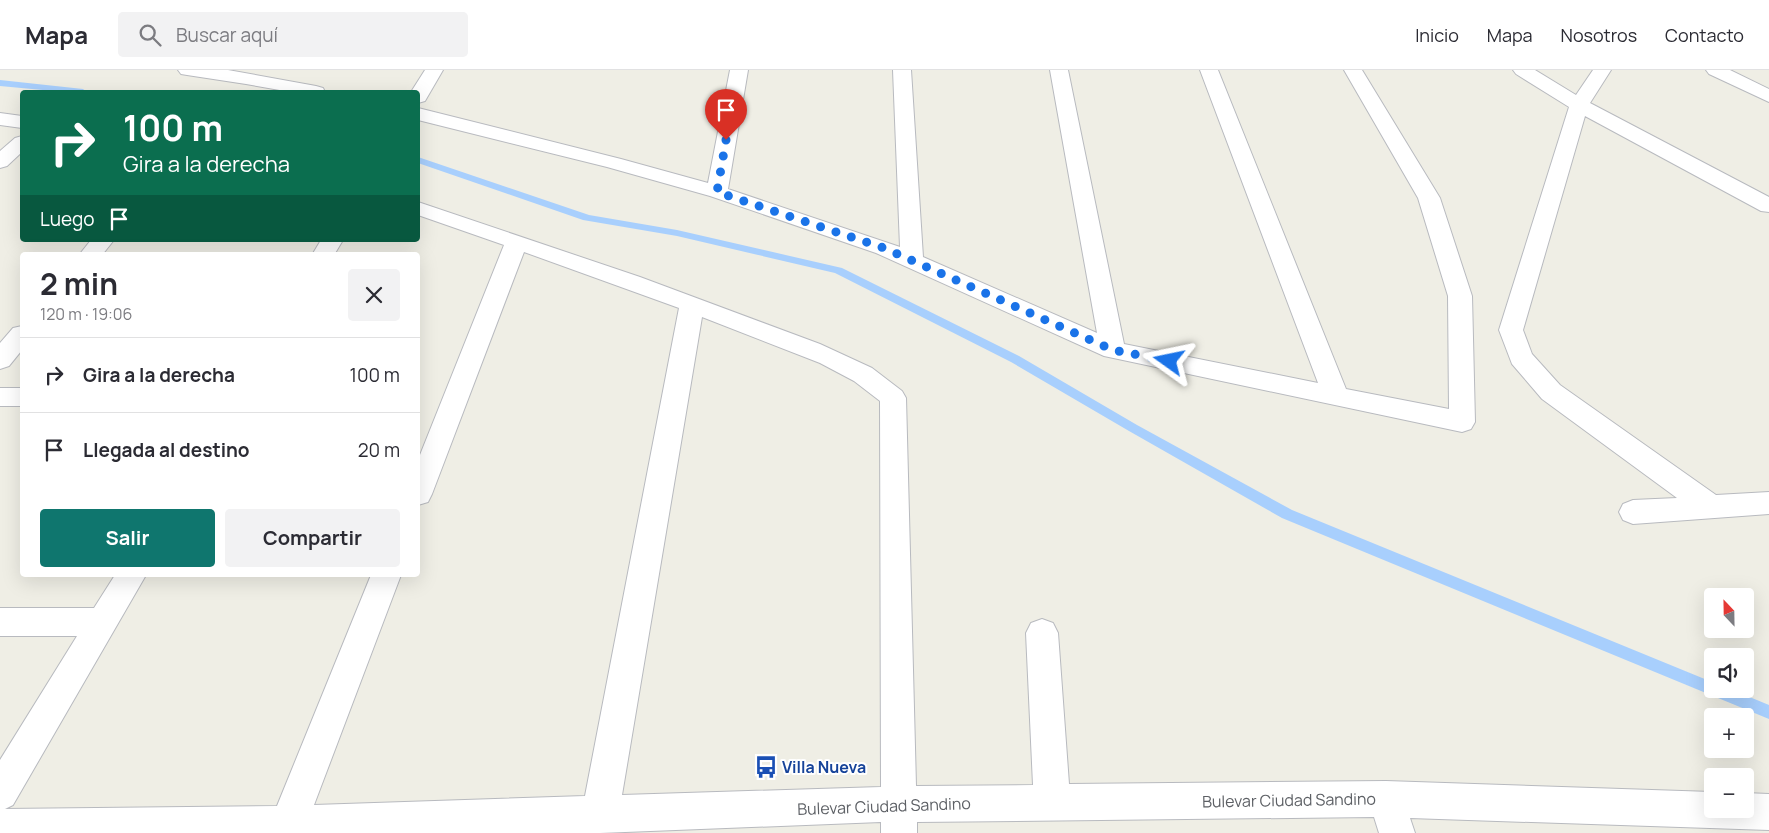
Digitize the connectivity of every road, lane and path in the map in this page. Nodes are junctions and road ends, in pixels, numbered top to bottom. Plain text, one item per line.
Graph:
1 (187, 70) edge
2 (434, 70) edge
3 (739, 70) edge
4 (902, 70) edge
5 (1059, 70) edge
6 (1209, 70) edge
7 (1353, 70) edge
8 (1522, 70) edge
9 (1602, 70) edge
10 (1715, 70) edge
11 (250, 74) edge
12 (309, 90) edge
13 (420, 94) edge
14 (1769, 96) edge
15 (1579, 105) junction
16 (420, 114) edge
17 (0, 118) edge
18 (20, 122) edge
19 (20, 144) edge
20 (0, 162) edge
21 (717, 192) junction
22 (1769, 206) edge
23 (420, 209) edge
24 (101, 242) edge
25 (516, 243) junction
26 (93, 252) edge
27 (912, 261) junction
28 (692, 304) junction
29 (20, 336) edge
30 (1113, 350) junction
31 (0, 360) edge
32 (0, 396) edge
33 (1336, 396) junction
34 (20, 397) edge
35 (420, 489) edge
36 (1769, 503) edge
37 (1713, 508) junction
38 (1632, 512) dead end
39 (130, 577) edge
40 (385, 577) edge
41 (0, 622) edge
42 (102, 622) junction
43 (1042, 634) dead end
44 (0, 793) edge
45 (1386, 799) junction
46 (1052, 803) junction
47 (1769, 812) edge
48 (600, 815) junction
49 (899, 819) edge
50 (288, 824) junction
51 (0, 828) edge
52 (1397, 833) edge

1 - 11 street
2 - 13 street
3 - 21 street
4 - 27 street
5 - 30 street
6 - 33 street
7 - 33 street
8 - 15 street
9 - 15 street
10 - 14 street
11 - 12 street
15 - 22 street
15 - 37 street
16 - 21 street
17 - 18 street
19 - 20 street
21 - 27 street
23 - 25 street
24 - 26 street
25 - 28 street
25 - 35 street
27 - 30 street
28 - 48 street
28 - 49 street
29 - 31 street
30 - 33 street
32 - 34 street
36 - 37 street
37 - 38 street
39 - 42 street
40 - 50 street
41 - 42 street
42 - 44 street
43 - 46 street
45 - 46 street, Bulevar Ciudad Sandino
45 - 47 street, Bulevar Ciudad Sandino
45 - 52 street
46 - 49 street, Bulevar Ciudad Sandino
48 - 49 street, Bulevar Ciudad Sandino
48 - 50 street, Bulevar Ciudad Sandino
50 - 51 street, Bulevar Ciudad Sandino

